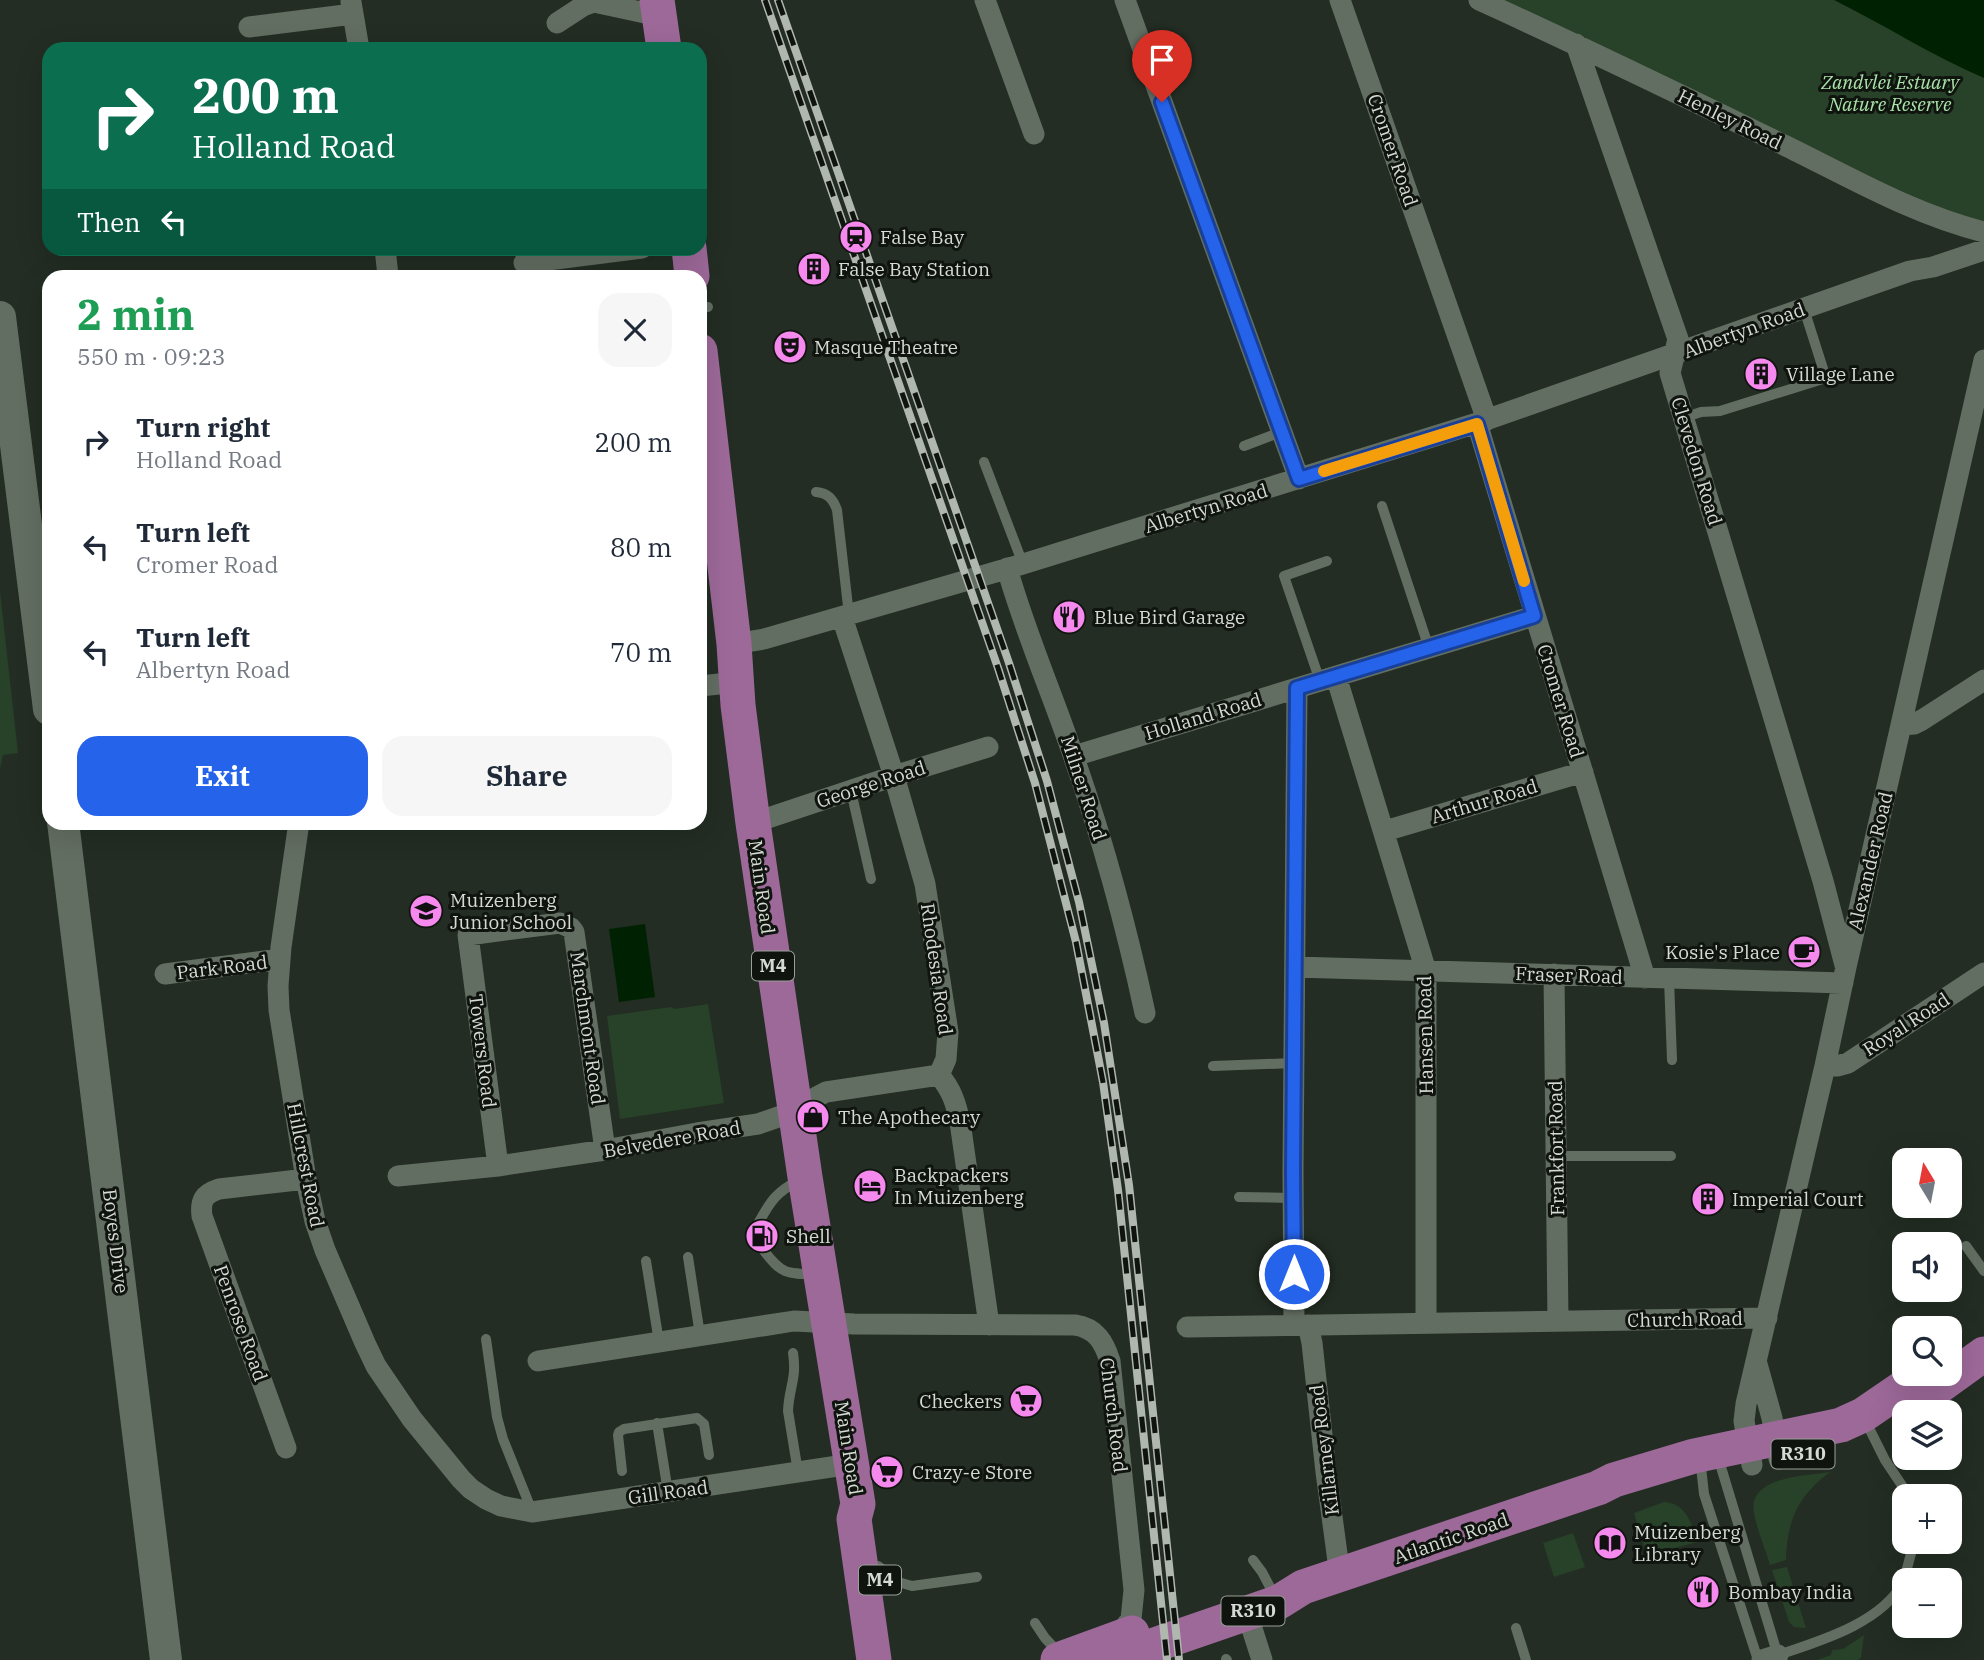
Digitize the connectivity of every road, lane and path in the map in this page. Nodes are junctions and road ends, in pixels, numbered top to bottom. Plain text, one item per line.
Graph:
1 (985, 0) edge
2 (1125, 0) edge
3 (1340, 0) edge
4 (1479, 0) edge
5 (352, 7) edge
6 (660, 22) edge
7 (558, 23) dead end
8 (249, 27) dead end
9 (358, 42) edge
10 (1576, 44) junction
11 (1034, 134) dead end
12 (1984, 232) edge
13 (1984, 239) edge
14 (1984, 250) edge
15 (579, 256) edge
16 (524, 263) dead end
17 (1910, 271) junction
18 (1804, 309) junction
19 (0, 317) edge
20 (1675, 355) junction
21 (1984, 360) edge
22 (1684, 418) junction
23 (1977, 421) edge
24 (1482, 422) junction
25 (1281, 432) junction
26 (1244, 446) dead end
27 (984, 462) dead end
28 (707, 469) edge
29 (1299, 479) junction
30 (816, 492) dead end
31 (1382, 506) dead end
32 (1327, 561) dead end
33 (1015, 566) junction
34 (845, 616) junction
35 (1534, 616) junction
36 (734, 644) junction
37 (1429, 648) junction
38 (42, 653) edge
39 (1328, 679) junction
40 (1984, 680) edge
41 (738, 682) junction
42 (707, 685) edge
43 (1297, 688) junction
44 (1902, 724) junction
45 (988, 747) dead end
46 (1074, 757) junction
47 (1583, 772) junction
48 (894, 776) junction
49 (850, 790) junction
50 (753, 823) junction
51 (64, 830) edge
52 (298, 830) edge
53 (1385, 831) junction
54 (871, 879) dead end
55 (1823, 881) junction
56 (1836, 899) junction
57 (1862, 899) junction
58 (1853, 933) junction
59 (468, 935) joint
60 (280, 960) junction
61 (1295, 967) junction
62 (1426, 971) junction
63 (1984, 973) edge
64 (165, 974) dead end
65 (1554, 974) junction
66 (1844, 975) junction
67 (1645, 978) junction
68 (1669, 979) junction
69 (1145, 1013) dead end
70 (1672, 1060) dead end
71 (1294, 1063) junction
72 (1213, 1066) dead end
73 (1825, 1066) junction
74 (939, 1075) junction
75 (794, 1107) junction
76 (605, 1150) junction
77 (1556, 1156) junction
78 (1671, 1156) dead end
79 (498, 1166) junction
80 (398, 1176) dead end
81 (804, 1177) junction
82 (306, 1179) junction
83 (1239, 1197) dead end
84 (1293, 1198) junction
85 (760, 1222) dead end
86 (1966, 1246) dead end
87 (764, 1251) dead end
88 (688, 1257) dead end
89 (646, 1261) dead end
90 (1984, 1271) edge
91 (821, 1274) junction
92 (1767, 1318) junction
93 (1558, 1321) junction
94 (1426, 1323) junction
95 (829, 1324) junction
96 (989, 1325) junction
97 (1301, 1325) junction
98 (1187, 1327) dead end
99 (1984, 1331) edge
100 (700, 1335) junction
101 (486, 1339) dead end
102 (659, 1342) junction
103 (1962, 1347) edge
104 (793, 1353) dead end
105 (1984, 1354) edge
106 (538, 1361) dead end
107 (1910, 1386) edge
108 (657, 1423) junction
109 (1867, 1424) junction
110 (286, 1448) dead end
111 (709, 1455) dead end
112 (1737, 1458) junction
113 (851, 1464) junction
114 (622, 1471) dead end
115 (799, 1472) junction
116 (1901, 1484) edge
117 (668, 1492) junction
118 (486, 1499) joint
119 (858, 1504) junction
120 (532, 1512) junction
121 (1253, 1560) dead end
122 (1751, 1562) junction
123 (878, 1566) junction
124 (1728, 1570) junction
125 (1340, 1576) junction
126 (977, 1577) dead end
127 (1274, 1596) junction
128 (1892, 1599) edge
129 (1035, 1623) dead end
130 (1516, 1628) dead end
131 (1114, 1649) edge
132 (1061, 1659) edge
133 (1769, 1659) edge
134 (166, 1660) edge
135 (874, 1660) edge
136 (894, 1660) edge
137 (1262, 1660) edge
138 (1526, 1660) edge

1 - 11 street
2 - 25 street
3 - 24 street, Cromer Road
4 - 10 street, Henley Road
5 - 8 street
5 - 9 street
6 - 7 street
10 - 12 street, Henley Road
10 - 20 street, Clevedon Road
13 - 17 street, Albertyn Road
14 - 17 street, Albertyn Road
15 - 16 street
17 - 18 street, Albertyn Road
18 - 20 street, Albertyn Road
18 - 22 lane
19 - 38 main road
20 - 22 street, Clevedon Road
20 - 24 street, Albertyn Road
21 - 23 street, Alexander Road
22 - 55 street, Clevedon Road
23 - 44 street, Alexander Road
24 - 29 street, Albertyn Road
24 - 35 street, Cromer Road
25 - 26 lane
25 - 29 street
27 - 33 lane
28 - 36 main road, Main Road / M4
29 - 33 street, Albertyn Road
30 - 34 lane
31 - 37 lane
32 - 39 lane
33 - 34 street, Albertyn Road
33 - 46 street, Milner Road
34 - 36 street, Albertyn Road
34 - 48 street, Rhodesia Road
35 - 37 street, Holland Road
35 - 47 street, Cromer Road
36 - 41 main road, Main Road / M4
37 - 39 street, Holland Road
39 - 43 street, Holland Road
39 - 53 street, Hansen Road
40 - 44 street
41 - 42 street
41 - 50 main road, Main Road / M4
43 - 46 street, Holland Road
43 - 61 street, Killarney Road
44 - 57 street, Alexander Road
45 - 48 street, George Road
46 - 69 street, Milner Road
47 - 53 street, Arthur Road
47 - 67 street, Cromer Road
48 - 49 street, George Road
48 - 74 street, Rhodesia Road
49 - 50 street, George Road
49 - 54 lane
50 - 75 main road, Main Road / M4
51 - 134 main road, Boyes Drive
52 - 60 street, Hillcrest Road
53 - 62 street, Hansen Road
55 - 56 street, Clevedon Road
55 - 66 street, Clevedon Road
56 - 57 street
56 - 58 street, Clevedon Road
57 - 58 street, Alexander Road
58 - 66 street, Alexander Road
59 - 76 street, Marchmont Road
59 - 79 street, Towers Road
60 - 64 street, Park Road
60 - 82 street, Hillcrest Road
61 - 62 street, Fraser Road
61 - 71 street, Killarney Road
62 - 65 street, Fraser Road
62 - 94 street, Hansen Road
63 - 73 street, Royal Road
65 - 67 street, Fraser Road
65 - 77 street, Frankfort Road
66 - 68 street, Fraser Road
66 - 73 street, Alexander Road
67 - 68 street, Fraser Road
68 - 70 lane
71 - 72 lane
71 - 84 street, Killarney Road
73 - 92 street, Alexander Road
74 - 75 street, Belvedere Road
74 - 96 street
75 - 76 street, Belvedere Road
75 - 81 main road, Main Road / M4
76 - 79 street, Belvedere Road
77 - 78 lane
77 - 93 street, Frankfort Road
79 - 80 street, Belvedere Road
81 - 85 lane
81 - 91 main road, Main Road / M4
82 - 110 street, Penrose Road
82 - 118 street, Hillcrest Road
83 - 84 lane
84 - 97 street, Killarney Road
86 - 90 lane
87 - 91 lane
88 - 100 lane
89 - 102 lane
91 - 95 main road, Main Road / M4
92 - 93 street, Church Road
92 - 112 street, Alexander Road
93 - 94 street, Church Road
94 - 97 street, Church Road
95 - 96 street, Church Road
95 - 100 street, Church Road
95 - 113 main road, Main Road / M4
96 - 131 street, Church Road
97 - 98 street, Church Road
97 - 125 street, Killarney Road
99 - 103 main road
100 - 102 street, Church Road
101 - 120 lane
102 - 106 street, Church Road
104 - 115 lane
105 - 109 main road, R310
107 - 109 main road, R310
108 - 111 lane
108 - 114 lane
108 - 117 lane
109 - 112 main road, R310
109 - 116 lane
112 - 122 lane
112 - 124 lane
112 - 125 main road, Atlantic Road / R310
113 - 115 street, Gill Road
113 - 119 main road, Main Road / M4
115 - 117 street, Gill Road
117 - 120 street, Gill Road
118 - 120 street, Gill Road
119 - 123 main road, Main Road / M4
119 - 135 main road, Main Road / M4
121 - 127 lane
122 - 124 lane
122 - 133 lane
123 - 126 lane
123 - 136 main road, Main Road / M4
124 - 133 lane
125 - 127 main road, Atlantic Road / R310
127 - 131 main road, Atlantic Road / R310
127 - 137 street
128 - 133 lane
129 - 132 lane
130 - 138 lane
131 - 132 main road, Atlantic Road / R310

